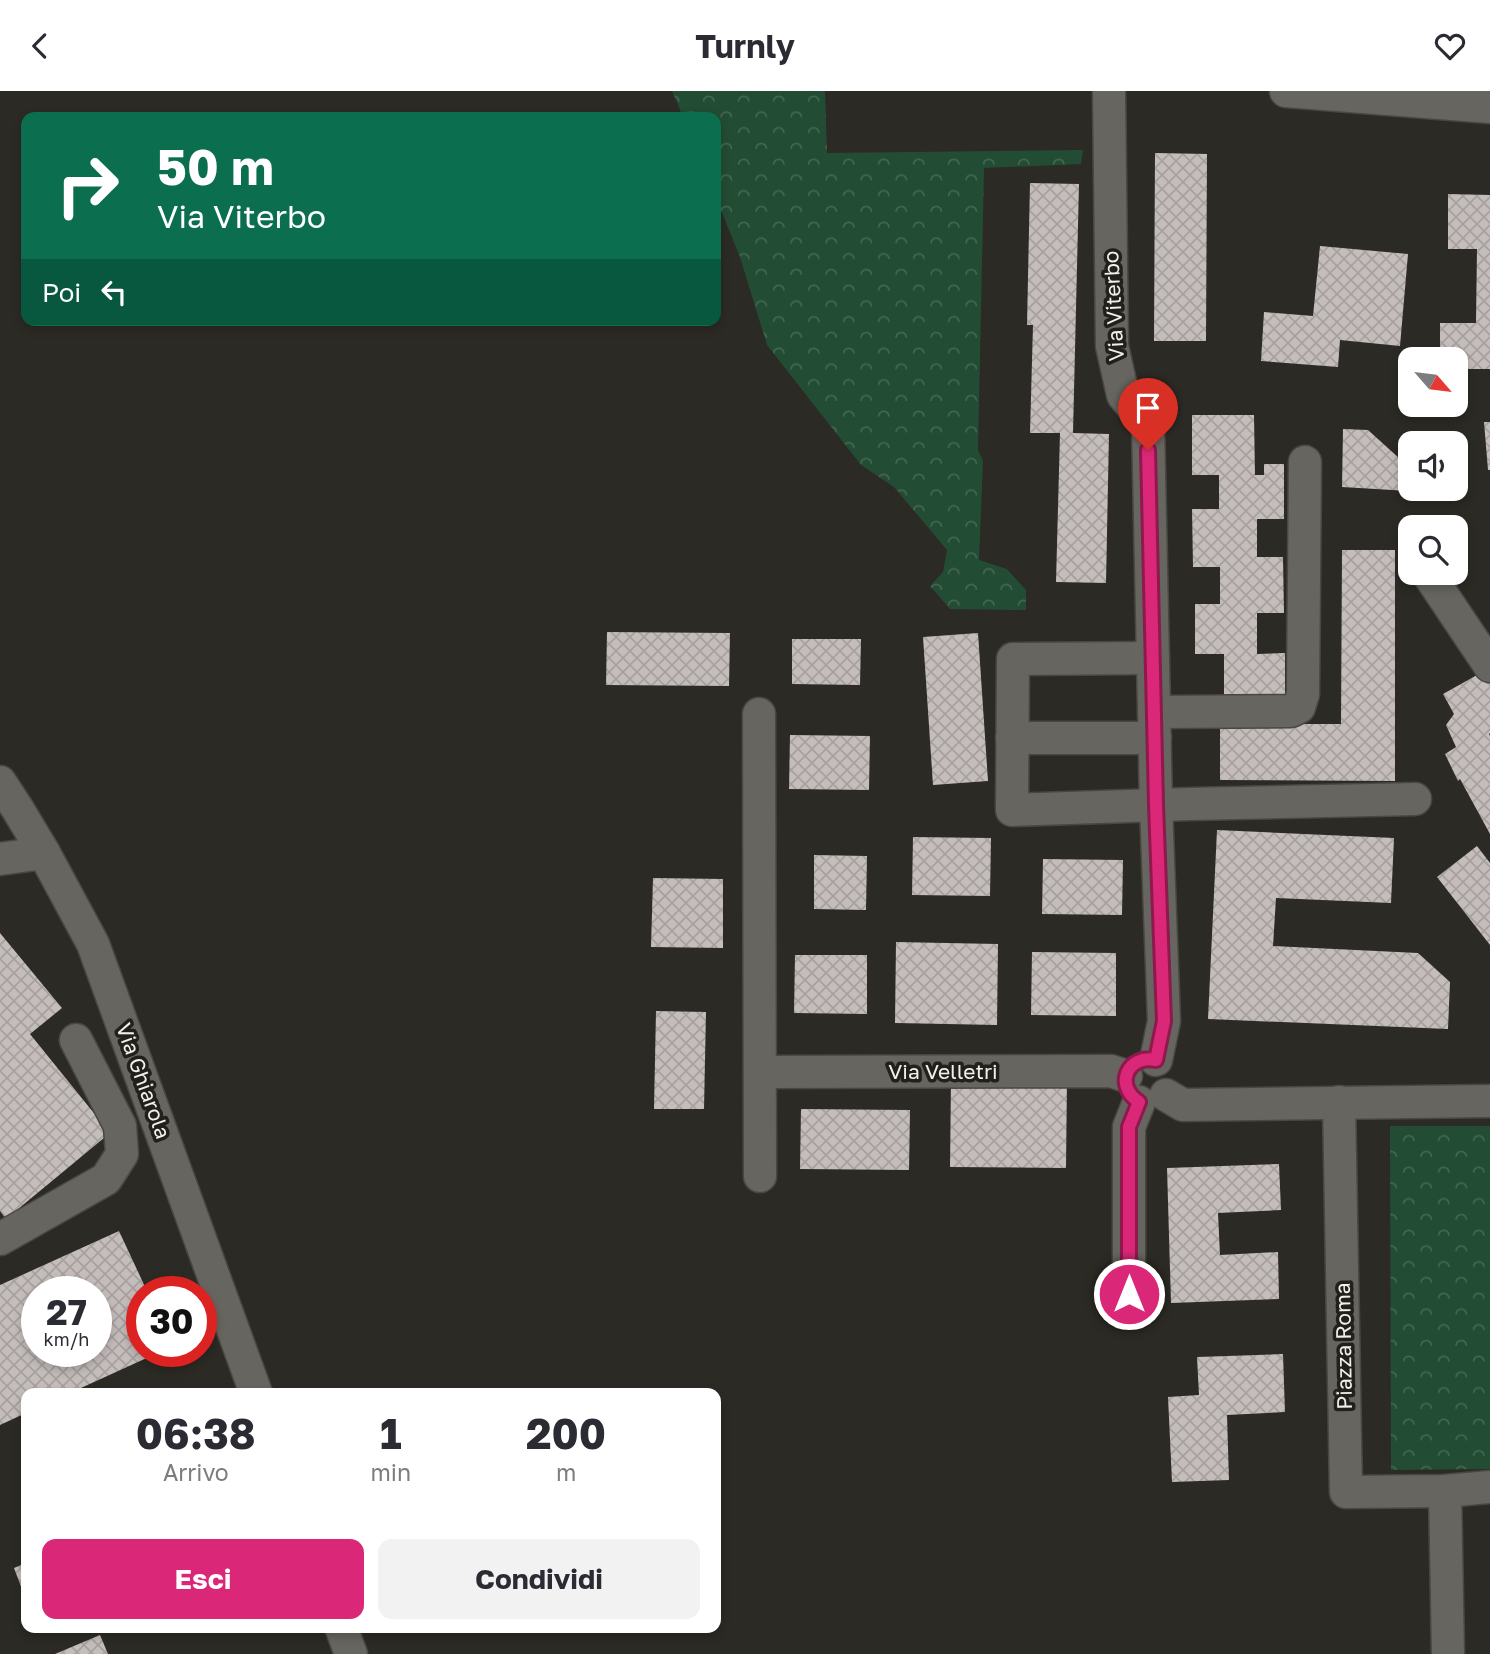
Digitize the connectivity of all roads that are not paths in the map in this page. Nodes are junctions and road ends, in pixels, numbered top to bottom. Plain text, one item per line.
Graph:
1 (1109, 91) edge
2 (1286, 91) edge
3 (1490, 107) edge
4 (1305, 461) dead end
5 (1436, 585) edge
6 (1153, 658) junction
7 (1490, 666) edge
8 (759, 714) dead end
9 (1154, 725) junction
10 (1012, 739) junction
11 (0, 782) edge
12 (1415, 799) dead end
13 (1156, 805) junction
14 (44, 853) junction
15 (0, 859) edge
16 (76, 1040) dead end
17 (760, 1072) junction
18 (1144, 1091) junction
19 (1490, 1101) edge
20 (1339, 1102) junction
21 (760, 1176) dead end
22 (0, 1239) edge
23 (1129, 1294) dead end
24 (254, 1388) edge
25 (1490, 1487) edge
26 (1445, 1491) junction
27 (343, 1633) edge
28 (351, 1654) edge
29 (1448, 1654) edge

1 - 6 street, Via Viterbo
2 - 3 street
4 - 9 street
5 - 7 street
6 - 9 street, Via Viterbo
6 - 10 street
8 - 17 street
9 - 10 street
9 - 13 street, Via Viterbo
10 - 13 street
11 - 14 street, Via Ghiarola
12 - 13 street
13 - 18 street, Via Viterbo
14 - 15 street
14 - 24 street, Via Ghiarola
16 - 22 street
17 - 18 street, Via Velletri
17 - 21 street
18 - 20 street, Via Velletri
18 - 23 street
19 - 20 street, Via Velletri
20 - 26 street, Piazza Roma
25 - 26 street, Piazza Roma
26 - 29 street
27 - 28 street

